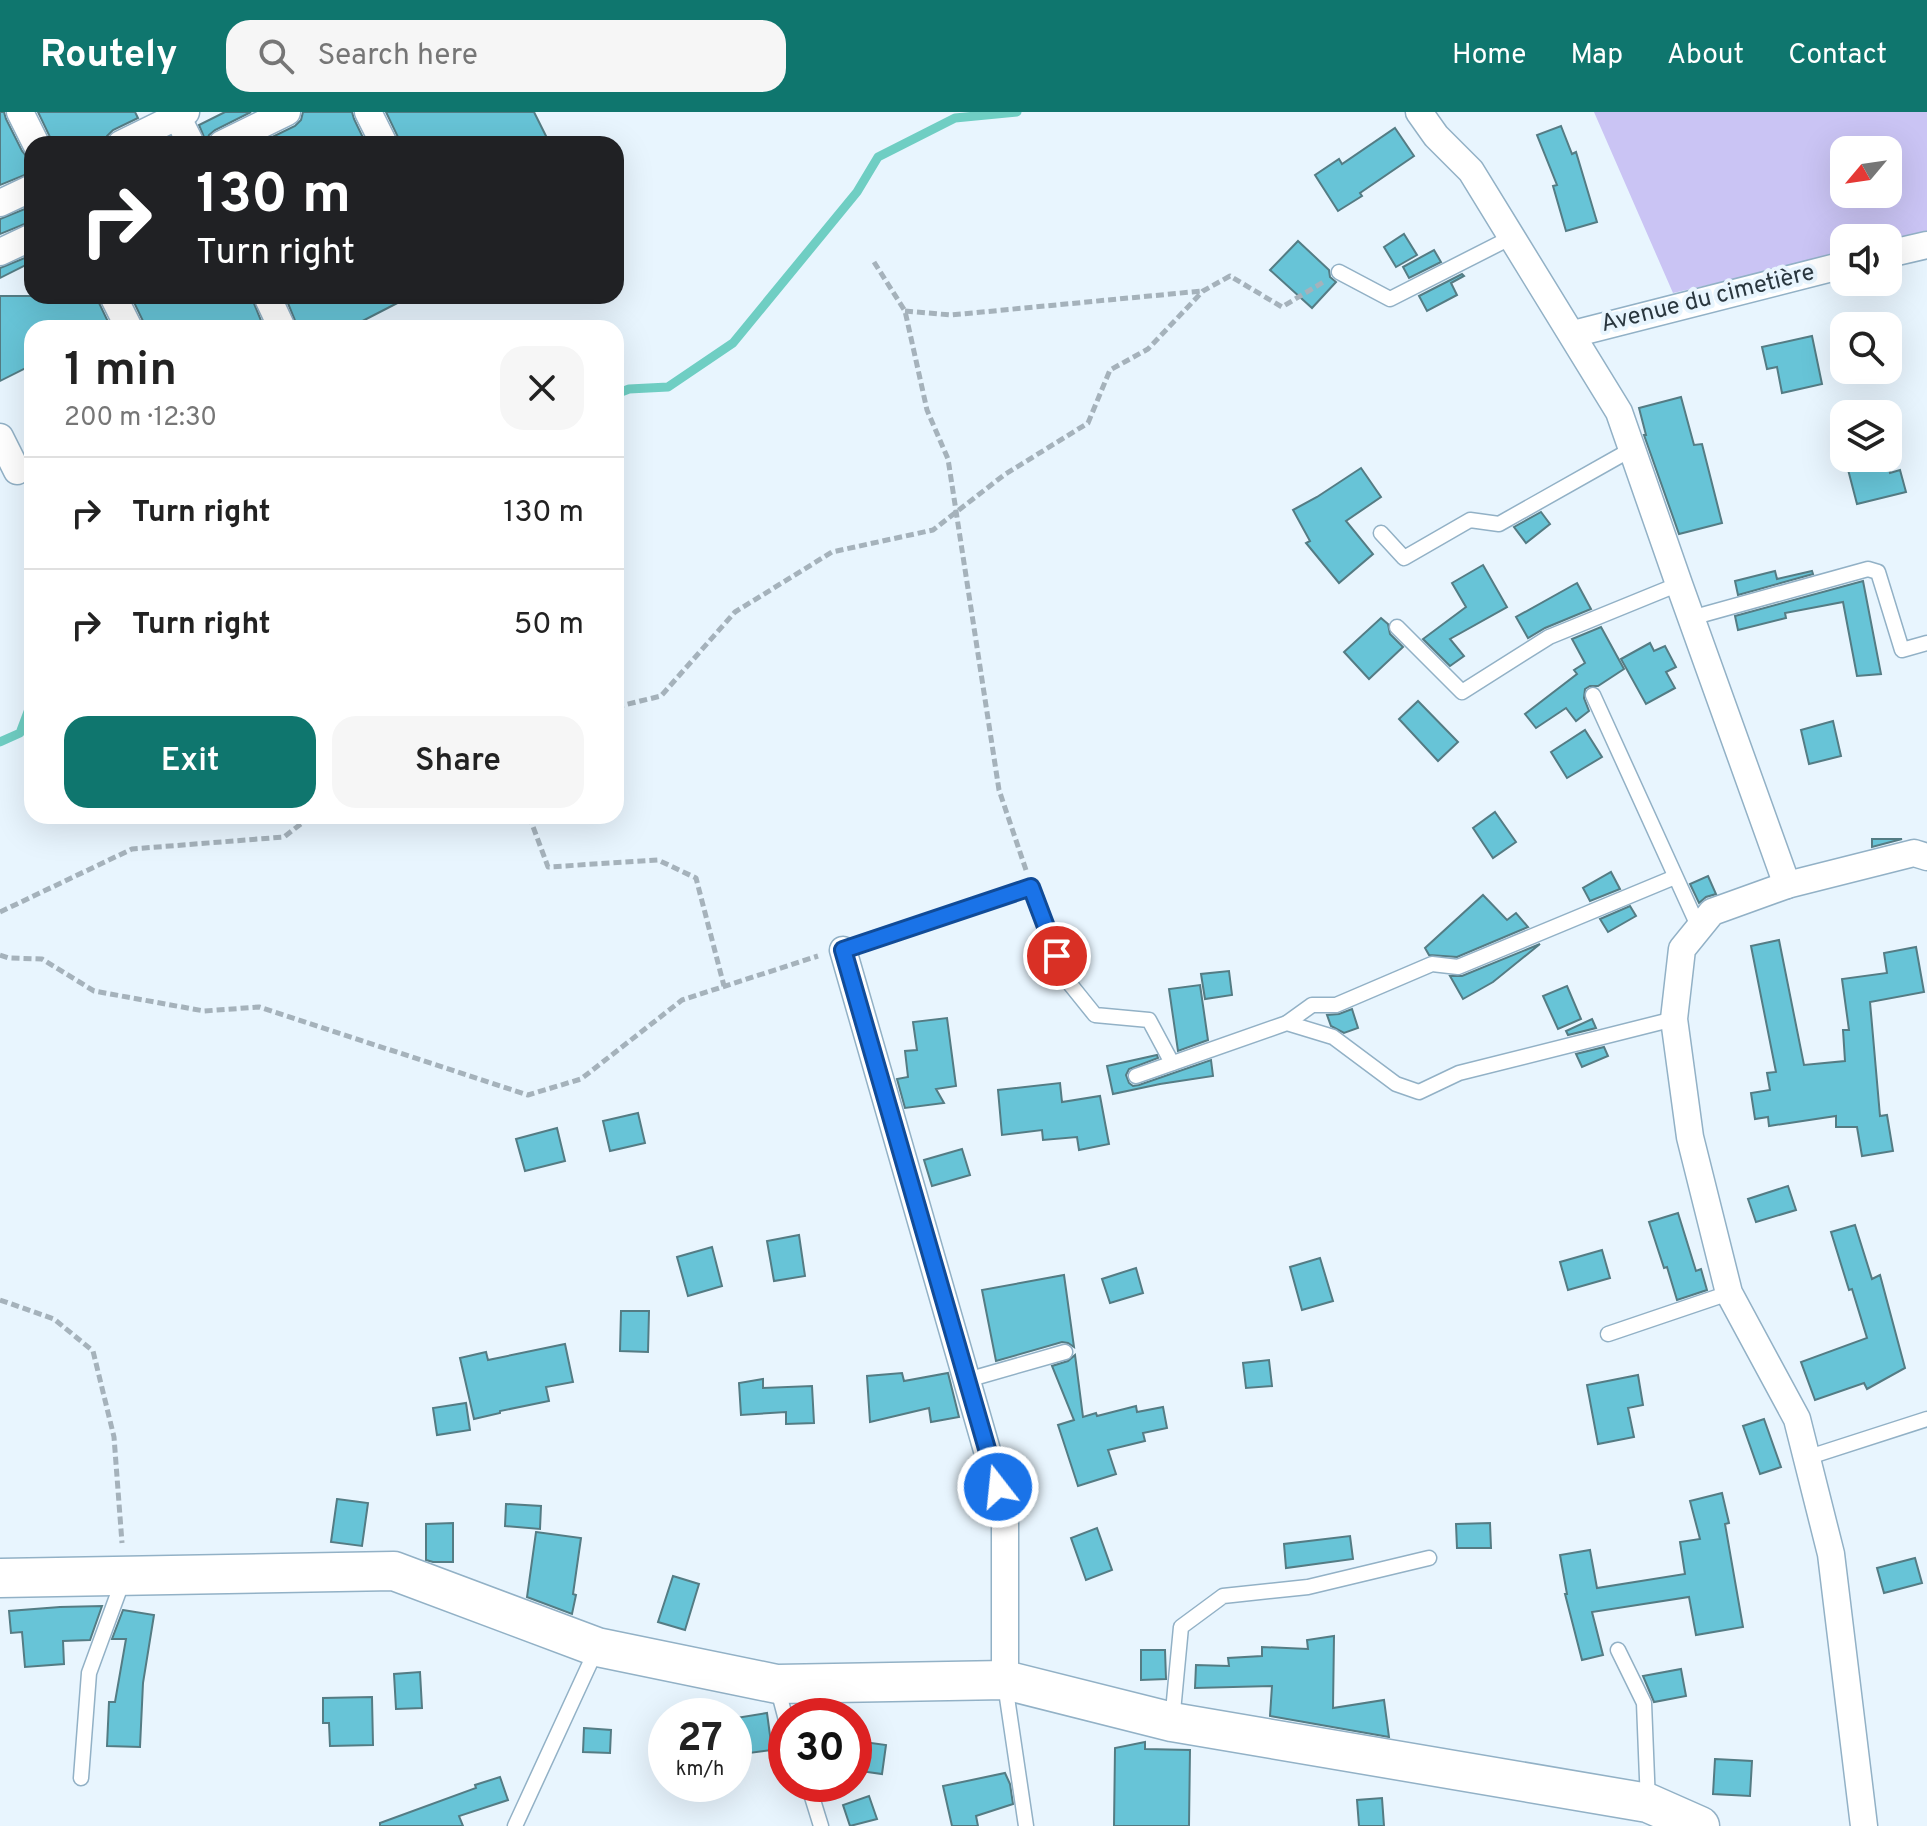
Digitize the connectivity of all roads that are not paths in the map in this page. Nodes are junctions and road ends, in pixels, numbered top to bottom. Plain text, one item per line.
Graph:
1 (20, 112) edge
2 (287, 112) edge
3 (368, 112) edge
4 (1419, 112) edge
5 (179, 113) edge
6 (32, 136) edge
7 (136, 136) edge
8 (188, 136) edge
9 (238, 136) edge
10 (380, 136) edge
11 (24, 192) edge
12 (0, 203) edge
13 (1512, 237) junction
14 (24, 241) edge
15 (1927, 245) edge
16 (1902, 251) edge
17 (0, 252) edge
18 (1830, 269) edge
19 (1339, 272) road end
20 (1573, 334) junction
21 (0, 437) edge
22 (1632, 449) junction
23 (17, 471) dead end
24 (1381, 533) dead end
25 (1679, 584) junction
26 (1691, 618) junction
27 (1397, 627) dead end
28 (1927, 643) edge
29 (1593, 695) dead end
30 (1927, 857) edge
31 (1675, 877) junction
32 (1787, 885) junction
33 (1699, 928) junction
34 (843, 950) joint
35 (1674, 1019) junction
36 (1287, 1023) junction
37 (1172, 1063) junction
38 (1136, 1076) dead end
39 (1729, 1293) junction
40 (1608, 1334) dead end
41 (1065, 1352) dead end
42 (967, 1380) junction
43 (1927, 1419) edge
44 (1806, 1458) junction
45 (1429, 1558) dead end
46 (125, 1575) junction
47 (0, 1578) edge
48 (597, 1647) junction
49 (1618, 1650) dead end
50 (1005, 1680) junction
51 (777, 1684) junction
52 (780, 1698) edge
53 (1172, 1722) junction
54 (81, 1778) dead end
55 (814, 1802) edge
56 (1648, 1803) junction
57 (515, 1826) edge
58 (821, 1826) edge
59 (1026, 1826) edge
60 (1700, 1826) edge
61 (1864, 1826) edge

1 - 6 street
2 - 9 street
3 - 10 street
4 - 13 street
5 - 7 street
5 - 8 street
11 - 12 street
13 - 19 lane
13 - 20 street
14 - 17 street
15 - 16 street
18 - 20 street, Avenue du cimetière
20 - 22 street
21 - 23 street
22 - 24 lane
22 - 25 street
25 - 26 street
25 - 27 lane
26 - 28 lane
26 - 32 street
29 - 31 lane
30 - 32 street
31 - 33 lane
31 - 36 lane
32 - 33 street
33 - 35 street
34 - 37 lane
34 - 42 street
35 - 36 lane
35 - 39 street
36 - 37 lane
37 - 38 lane
39 - 40 lane
39 - 44 street
41 - 42 lane
42 - 50 street
43 - 44 lane
44 - 61 street
45 - 53 lane
46 - 47 street
46 - 48 street
46 - 54 lane
48 - 51 street
48 - 57 lane
49 - 56 lane
50 - 51 street
50 - 53 street
50 - 59 lane
51 - 52 lane
53 - 56 street
55 - 58 lane
56 - 60 street

